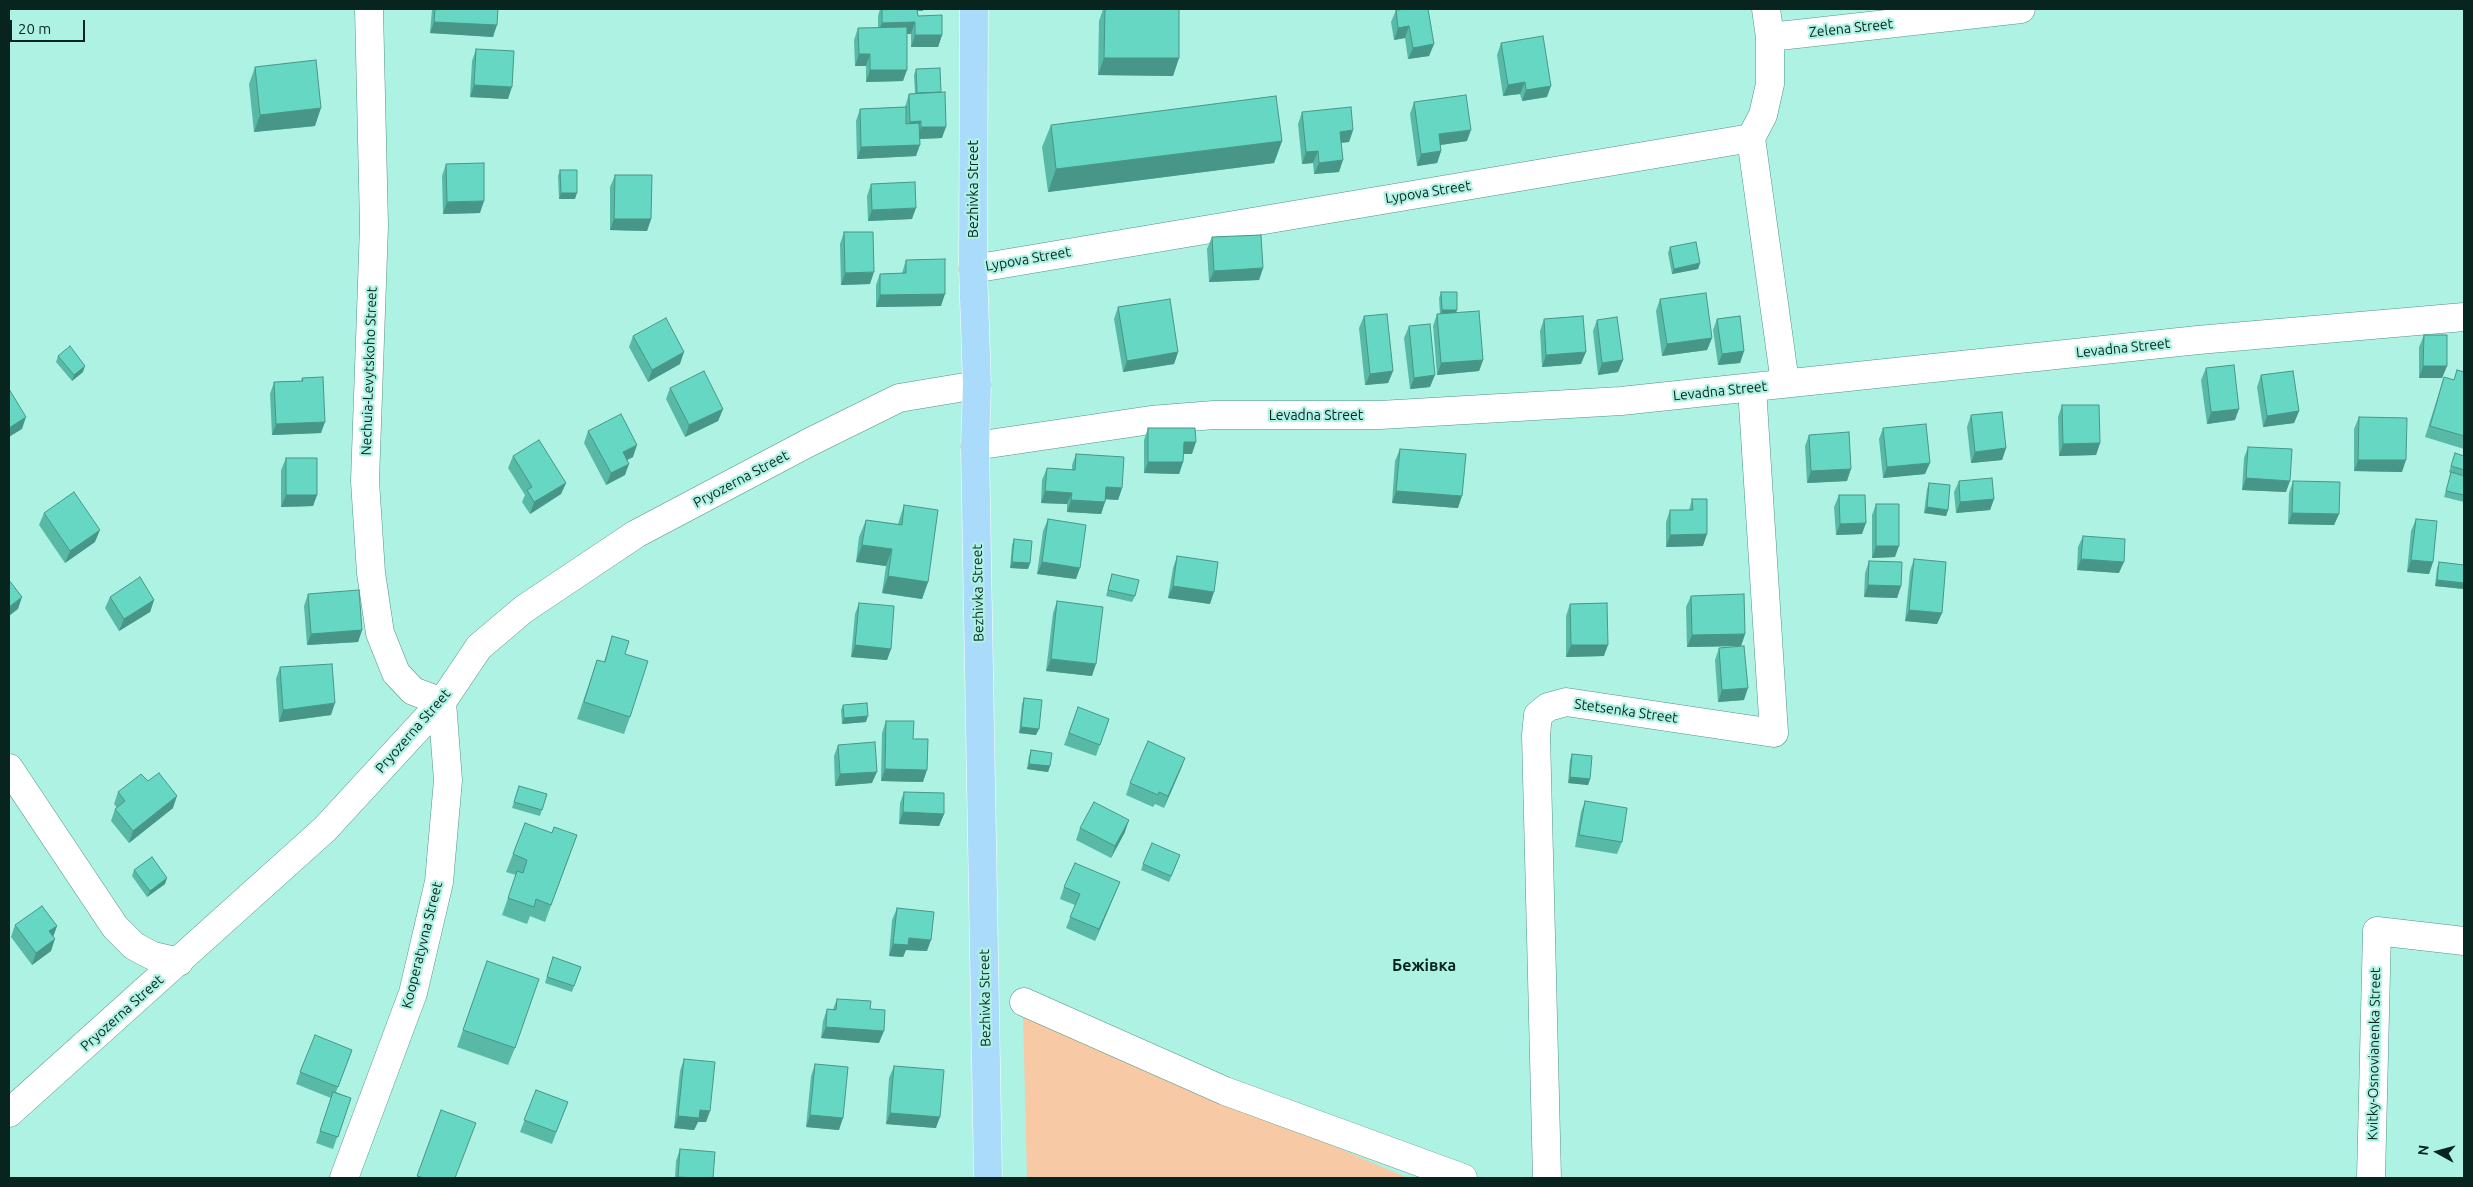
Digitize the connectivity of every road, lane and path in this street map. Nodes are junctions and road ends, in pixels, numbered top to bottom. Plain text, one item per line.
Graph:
1 (369, 9) edge
2 (974, 9) edge
3 (1766, 9) edge
4 (2021, 9) edge
5 (1770, 37) junction
6 (1751, 138) junction
7 (973, 268) junction
8 (2464, 317) edge
9 (1785, 383) junction
10 (977, 385) junction
11 (1752, 388) junction
12 (975, 446) junction
13 (442, 702) junction
14 (9, 768) edge
15 (2464, 941) edge
16 (179, 962) junction
17 (1024, 1002) dead end
18 (9, 1113) edge
19 (344, 1178) edge
20 (988, 1178) edge
21 (1462, 1178) edge
22 (1547, 1178) edge
23 (2371, 1178) edge

1 - 13 street, Nechuia-Levytskoho Street
2 - 7 main road, Bezhivka Street
3 - 5 street
4 - 5 street, Zelena Street
5 - 6 street
6 - 7 street, Lypova Street
6 - 9 street
7 - 10 main road, Bezhivka Street
8 - 9 street, Levadna Street
9 - 11 street, Levadna Street
10 - 12 main road, Bezhivka Street
10 - 13 street, Pryozerna Street
11 - 12 street, Levadna Street
11 - 22 street, Stetsenka Street
12 - 20 main road, Bezhivka Street
13 - 16 street, Pryozerna Street
13 - 19 street, Kooperatyvna Street
14 - 16 street
15 - 23 street, Kvitky-Osnovianenka Street
16 - 18 street, Pryozerna Street
17 - 21 street

